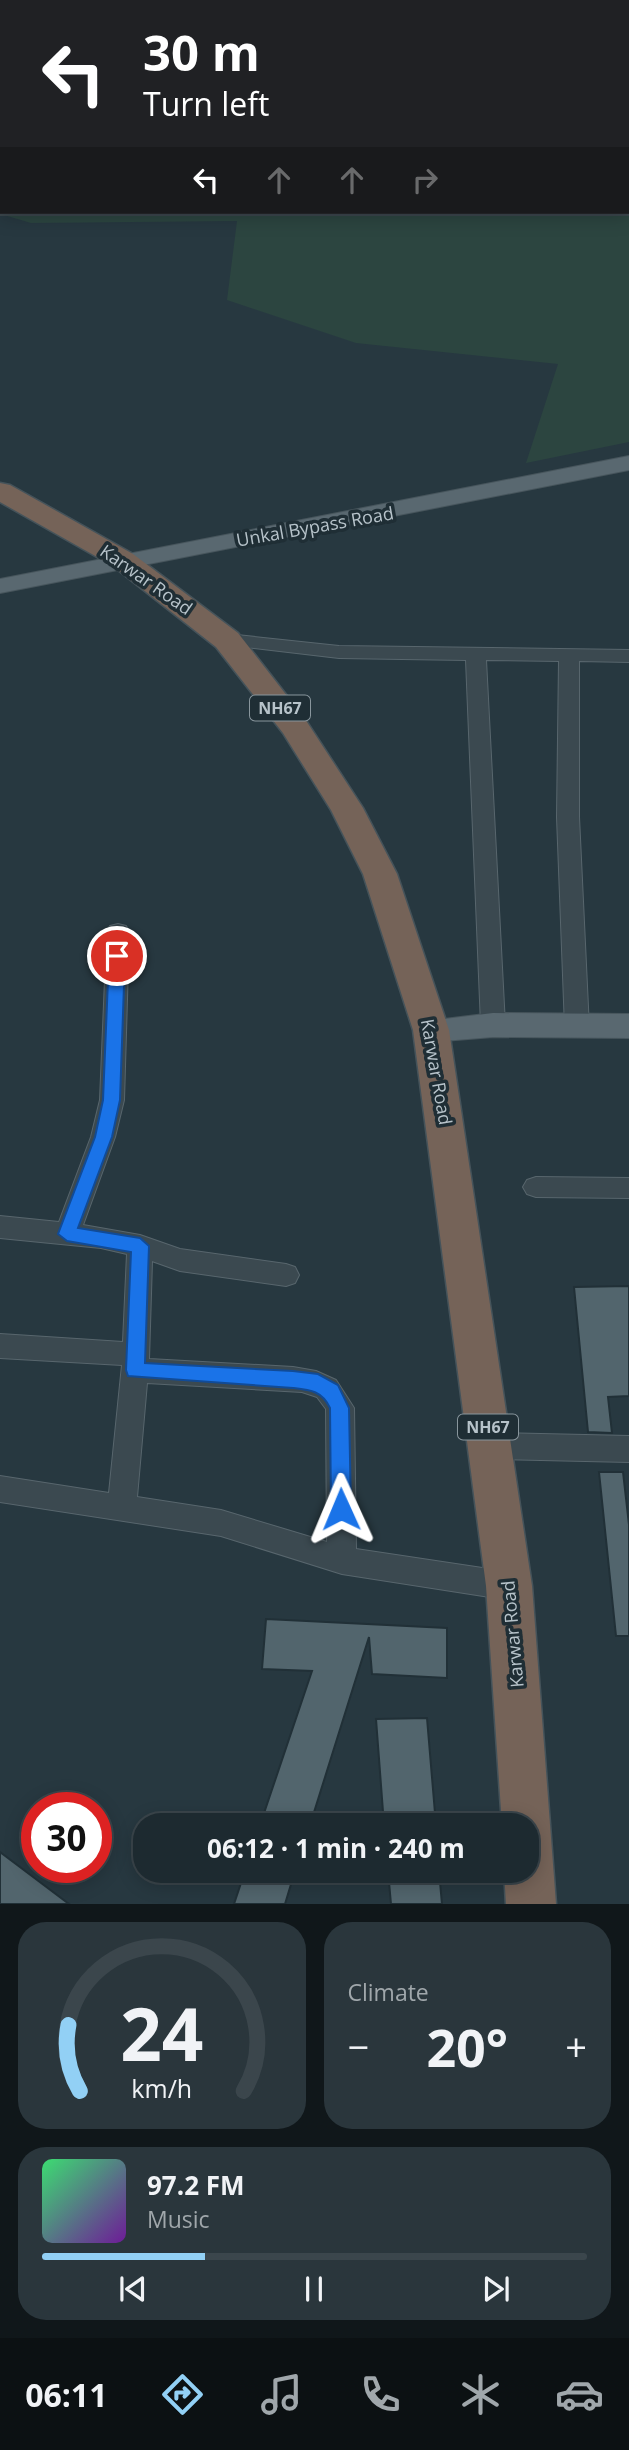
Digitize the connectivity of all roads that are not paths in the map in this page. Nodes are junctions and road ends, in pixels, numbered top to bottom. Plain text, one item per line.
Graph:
1 (629, 463) edge
2 (0, 491) edge
3 (123, 560) junction
4 (0, 586) edge
5 (227, 640) junction
6 (476, 654) junction
7 (569, 656) junction
8 (629, 656) edge
9 (118, 932) dead end
10 (493, 1025) junction
11 (629, 1026) edge
12 (577, 1028) junction
13 (431, 1030) junction
14 (536, 1187) dead end
15 (629, 1188) edge
16 (0, 1227) edge
17 (67, 1234) junction
18 (140, 1246) junction
19 (286, 1275) dead end
20 (0, 1346) edge
21 (136, 1362) junction
22 (491, 1446) junction
23 (629, 1449) edge
24 (0, 1489) edge
25 (122, 1508) junction
26 (342, 1560) junction
27 (509, 1586) junction
28 (526, 1813) edge
29 (530, 1883) edge
30 (531, 1904) edge

1 - 3 main road, Unkal Bypass Road
2 - 3 highway, Karwar Road / NH67
3 - 4 main road, Unkal Bypass Road
3 - 5 highway, Karwar Road / NH67
5 - 6 street
5 - 13 highway, Karwar Road / NH67
6 - 7 street
6 - 10 street
7 - 8 street
7 - 12 street
9 - 17 street
10 - 12 main road
10 - 13 main road
11 - 12 main road
13 - 22 highway, Karwar Road / NH67
14 - 15 street
16 - 17 street
17 - 18 street
18 - 19 street
18 - 21 street
20 - 21 street
21 - 25 street
21 - 26 street
22 - 23 street
22 - 27 highway, Karwar Road / NH67
24 - 25 street
25 - 26 street
26 - 27 street
27 - 28 highway, Karwar Road / NH67
29 - 30 highway, Karwar Road / NH67

